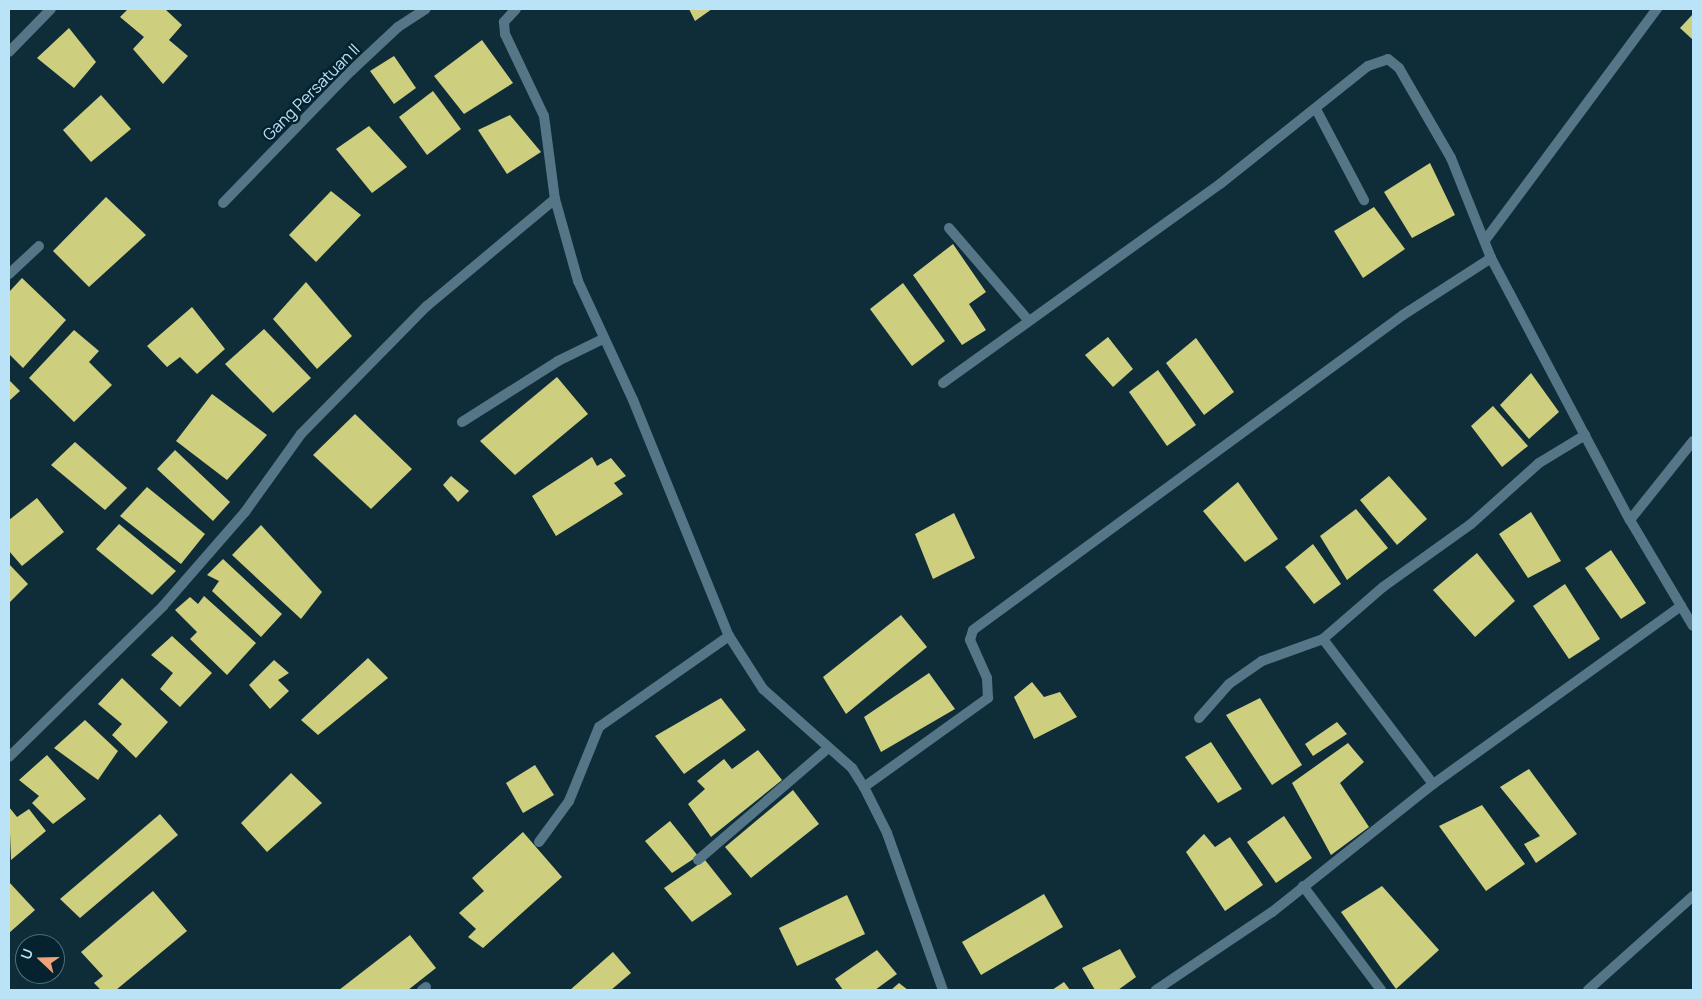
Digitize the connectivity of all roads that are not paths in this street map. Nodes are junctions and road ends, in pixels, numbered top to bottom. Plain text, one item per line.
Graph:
1 (51, 9) edge
2 (426, 9) edge
3 (516, 9) edge
4 (1657, 9) edge
5 (9, 52) edge
6 (1317, 111) junction
7 (555, 199) junction
8 (1364, 200) dead end
9 (223, 203) dead end
10 (949, 228) dead end
11 (1486, 239) junction
12 (39, 246) dead end
13 (1491, 258) junction
14 (9, 274) edge
15 (1028, 320) junction
16 (603, 339) junction
17 (943, 383) dead end
18 (462, 422) dead end
19 (1585, 435) junction
20 (1693, 441) edge
21 (1630, 520) junction
22 (1681, 606) junction
23 (1693, 626) edge
24 (729, 636) junction
25 (1324, 639) junction
26 (1199, 718) dead end
27 (828, 748) junction
28 (9, 757) edge
29 (1433, 784) junction
30 (864, 787) junction
31 (539, 842) dead end
32 (698, 860) dead end
33 (1303, 886) junction
34 (1693, 896) edge
35 (943, 990) edge
36 (1156, 990) edge
37 (1381, 990) edge
38 (1588, 990) edge

1 - 5 street
2 - 9 street, Gang Persatuan II
3 - 7 street
4 - 11 street
6 - 8 street
6 - 11 street
6 - 15 street
7 - 16 street
7 - 28 street
10 - 15 street
11 - 13 street
12 - 14 street
13 - 19 street
13 - 30 street
15 - 17 street
16 - 18 street
16 - 24 street
19 - 21 street
19 - 25 street
20 - 21 street
21 - 22 street
22 - 23 street
22 - 29 street
24 - 27 street
24 - 31 street
25 - 26 street
25 - 29 street
27 - 30 street
27 - 32 street
29 - 33 street
30 - 35 street
33 - 36 street
33 - 37 street
34 - 38 street

